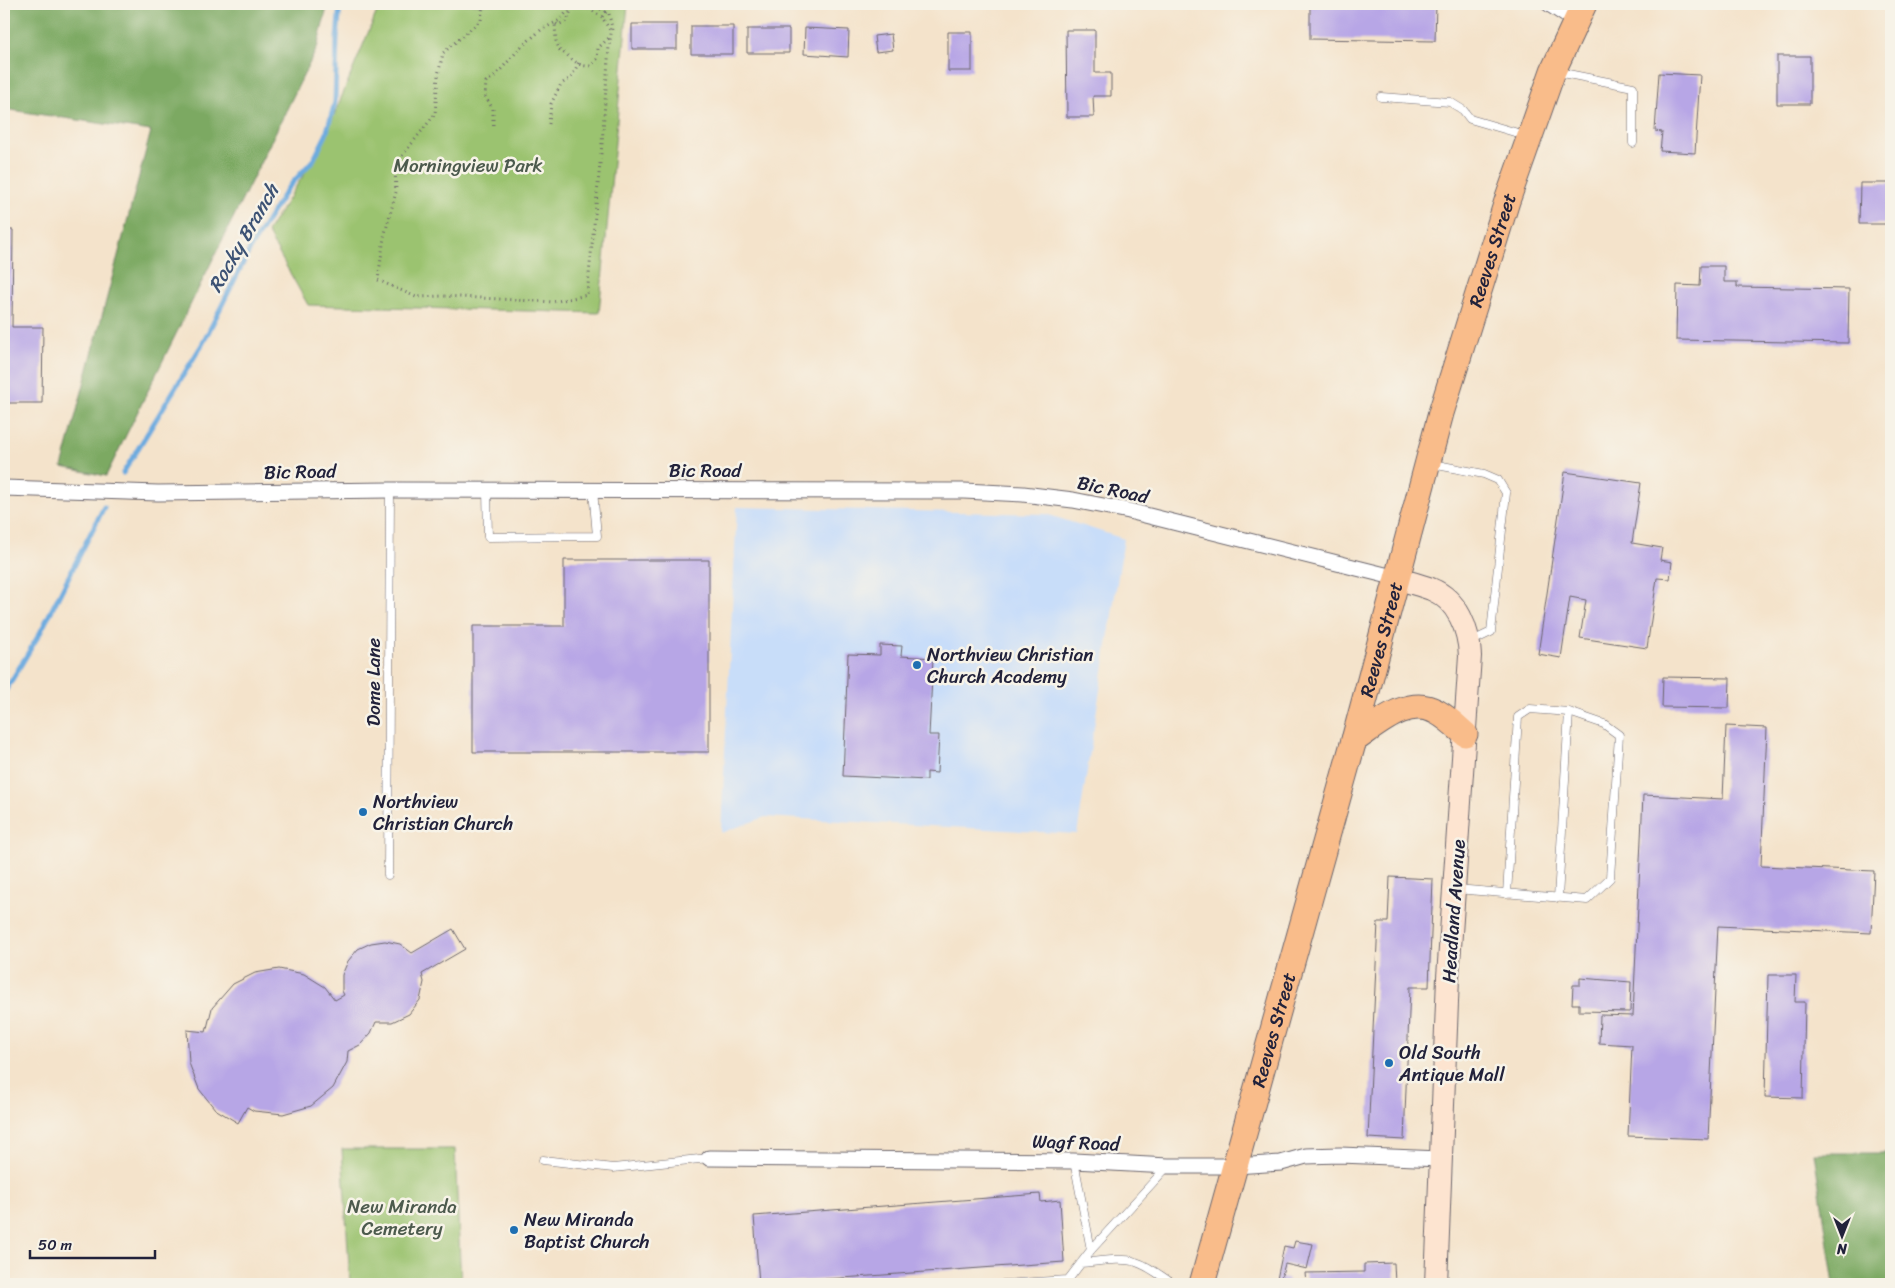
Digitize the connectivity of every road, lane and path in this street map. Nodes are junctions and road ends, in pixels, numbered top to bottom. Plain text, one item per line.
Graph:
1 (483, 4) edge
2 (574, 4) edge
3 (592, 4) edge
4 (1549, 4) edge
5 (606, 12) junction
6 (1580, 12) edge
7 (602, 17) junction
8 (555, 23) junction
9 (611, 33) junction
10 (578, 63) junction
11 (1553, 71) junction
12 (1381, 97) dead end
13 (549, 124) dead end
14 (493, 125) dead end
15 (1530, 137) junction
16 (1633, 143) dead end
17 (1428, 463) junction
18 (4, 488) edge
19 (390, 490) junction
20 (487, 490) junction
21 (593, 490) junction
22 (1397, 578) junction
23 (1470, 642) junction
24 (1569, 712) junction
25 (1465, 734) junction
26 (1354, 740) junction
27 (388, 875) dead end
28 (1454, 889) junction
29 (1507, 894) junction
30 (1558, 898) junction
31 (709, 1158) joint
32 (1441, 1159) junction
33 (543, 1160) dead end
34 (1074, 1161) junction
35 (1168, 1166) junction
36 (1235, 1166) junction
37 (1091, 1250) junction
38 (1081, 1263) junction
39 (1003, 1284) edge
40 (1173, 1284) edge
41 (1202, 1284) edge
42 (1436, 1284) edge

1 - 9 path
2 - 7 path
2 - 8 path
2 - 8 path
3 - 5 path
4 - 6 street
5 - 7 path
5 - 9 path
6 - 11 main road, Reeves Street
7 - 9 path
8 - 10 path
8 - 14 path
9 - 10 path
10 - 13 path
11 - 15 main road, Reeves Street
11 - 16 lane
12 - 15 lane
15 - 17 main road, Reeves Street
17 - 22 main road, Reeves Street
17 - 23 lane
18 - 19 street, Bic Road
19 - 20 street, Bic Road
19 - 27 lane, Dome Lane
20 - 21 street, Bic Road
20 - 21 lane
21 - 22 street, Bic Road
22 - 23 main road, Headland Avenue
22 - 26 main road, Reeves Street
23 - 25 main road, Headland Avenue
24 - 29 lane
24 - 30 lane
24 - 30 lane
25 - 26 main road
25 - 28 main road, Headland Avenue
26 - 36 main road, Reeves Street
28 - 29 lane
28 - 32 main road, Headland Avenue
29 - 30 lane
31 - 33 lane
31 - 34 street, Wagf Road
32 - 36 street, Wagf Road
32 - 42 main road, Headland Avenue
34 - 35 street, Wagf Road
34 - 37 lane
35 - 36 street, Wagf Road
35 - 37 lane
36 - 41 main road, Reeves Street
37 - 38 lane
38 - 39 lane
38 - 40 lane

